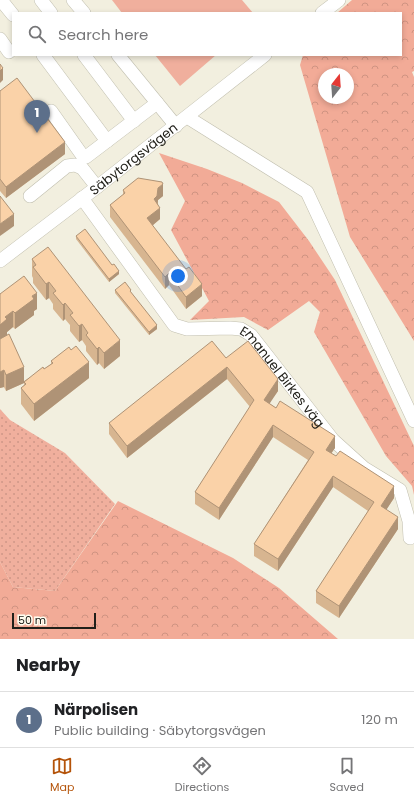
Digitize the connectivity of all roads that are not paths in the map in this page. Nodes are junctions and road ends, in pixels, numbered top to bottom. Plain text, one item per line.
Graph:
1 (1, 0) edge
2 (41, 0) edge
3 (73, 0) edge
4 (339, 0) edge
5 (50, 12) edge
6 (83, 12) edge
7 (323, 12) edge
8 (12, 14) edge
9 (0, 39) edge
10 (9, 52) dead end
11 (44, 56) edge
12 (85, 56) edge
13 (119, 56) edge
14 (264, 56) edge
15 (157, 103) junction
16 (51, 111) dead end
17 (186, 117) junction
18 (134, 121) junction
19 (176, 126) junction
20 (108, 141) junction
21 (97, 187) junction
22 (30, 196) dead end
23 (82, 198) junction
24 (0, 261) edge
25 (414, 420) edge
26 (410, 538) dead end

1 - 8 street
2 - 5 street
3 - 6 street
4 - 7 street
9 - 10 street
11 - 20 street
12 - 18 street
13 - 15 street
14 - 17 street, Säbytorgsvägen
15 - 18 street
15 - 19 street
16 - 20 street
17 - 19 street, Säbytorgsvägen
17 - 25 street
18 - 20 street
19 - 21 street, Säbytorgsvägen
21 - 22 street
21 - 23 street, Säbytorgsvägen
23 - 24 street, Säbytorgsvägen
23 - 26 street, Emanuel Birkes väg

